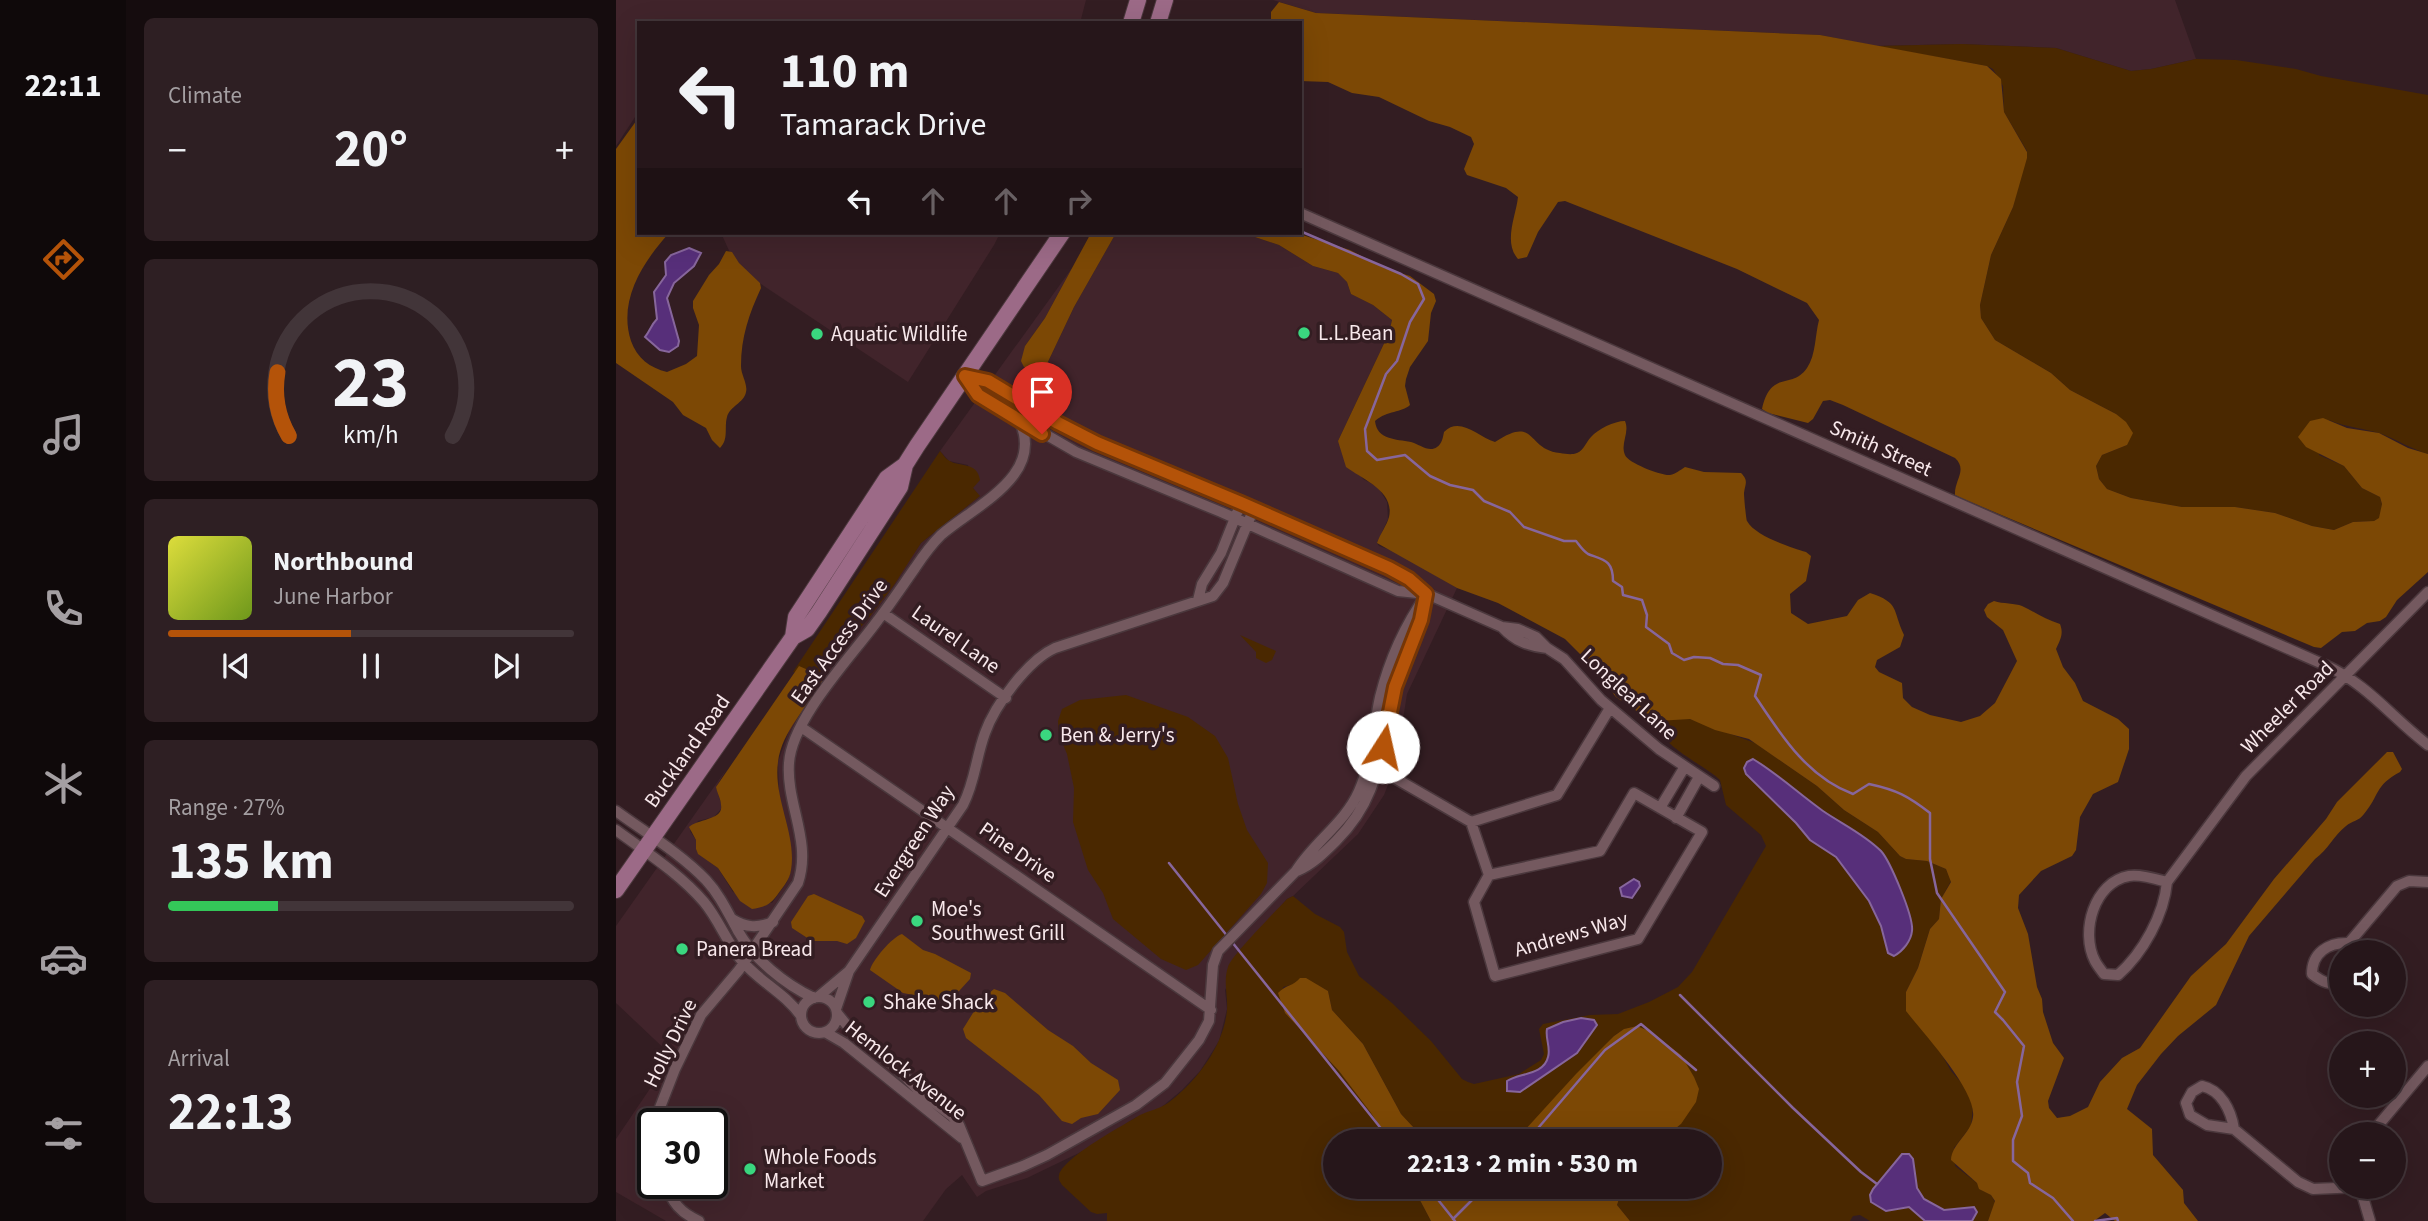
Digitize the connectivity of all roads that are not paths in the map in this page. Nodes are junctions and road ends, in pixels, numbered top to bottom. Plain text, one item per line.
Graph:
1 (1165, 0) edge
2 (1159, 21) edge
3 (1302, 214) edge
4 (1061, 235) edge
5 (965, 376) junction
6 (1019, 420) junction
7 (1241, 503) junction
8 (1254, 509) junction
9 (1235, 519) junction
10 (1248, 524) junction
11 (1349, 551) junction
12 (1343, 566) junction
13 (2428, 592) edge
14 (1426, 594) junction
15 (1198, 600) junction
16 (883, 613) junction
17 (2346, 675) junction
18 (1006, 698) junction
19 (1610, 708) junction
20 (801, 727) junction
21 (2428, 745) edge
22 (1373, 766) junction
23 (1684, 768) junction
24 (1699, 777) junction
25 (1714, 786) dead end
26 (1660, 808) junction
27 (616, 811) edge
28 (1676, 817) junction
29 (1471, 822) junction
30 (948, 827) junction
31 (616, 830) edge
32 (648, 844) junction
33 (1489, 875) junction
34 (2167, 882) junction
35 (2428, 882) edge
36 (616, 890) edge
37 (775, 918) junction
38 (731, 919) junction
39 (2355, 940) edge
40 (2329, 948) edge
41 (752, 951) junction
42 (743, 962) junction
43 (849, 971) junction
44 (2329, 984) edge
45 (816, 997) junction
46 (1212, 1010) junction
47 (837, 1011) junction
48 (800, 1016) junction
49 (825, 1032) junction
50 (2428, 1066) edge
51 (660, 1108) edge
52 (2381, 1122) edge
53 (2234, 1129) junction
54 (962, 1138) junction
55 (2329, 1188) edge
56 (672, 1199) edge
57 (2364, 1199) edge
58 (699, 1221) edge
59 (2371, 1221) edge

1 - 2 main road
3 - 17 street, Smith Street
4 - 5 main road, Buckland Road
5 - 6 street
5 - 7 street
5 - 32 main road, Buckland Road
6 - 9 street
6 - 16 street, East Access Drive
7 - 8 street
7 - 9 street
8 - 10 street, Evergreen Way
8 - 11 street
9 - 10 street
9 - 15 street
10 - 12 street
10 - 15 street, Evergreen Way
11 - 12 street
11 - 14 street
12 - 14 street
13 - 17 street, Wheeler Road
14 - 19 street, Longleaf Lane
14 - 22 street
15 - 18 street, Evergreen Way
16 - 18 street, Laurel Lane
16 - 20 street, East Access Drive
17 - 21 street, Smith Street
17 - 34 street, Wheeler Road
18 - 30 street, Evergreen Way
19 - 23 street, Longleaf Lane
19 - 29 street
20 - 30 street, Pine Drive
20 - 37 street, East Access Drive
22 - 29 street
22 - 46 street
23 - 24 street, Longleaf Lane
23 - 26 street, Longleaf Lane
24 - 25 street, Longleaf Lane
24 - 28 street
26 - 28 street, Andrews Way
26 - 33 street, Andrews Way
27 - 32 street
28 - 33 street, Andrews Way
29 - 33 street
30 - 43 street, Evergreen Way
30 - 46 street, Pine Drive
31 - 32 street
32 - 36 main road, Buckland Road
32 - 38 street
32 - 42 street
34 - 34 street
35 - 39 street
37 - 38 street
37 - 41 street, East Access Drive
38 - 41 street
40 - 44 street
41 - 42 street, Holly Drive
41 - 45 street
42 - 48 street
42 - 51 street, Holly Drive
43 - 45 street, Evergreen Way
43 - 47 street, Evergreen Way
45 - 47 street
45 - 48 street
46 - 54 street, Hemlock Avenue
47 - 49 street
47 - 54 street, Hemlock Avenue
48 - 49 street
49 - 54 street, Hemlock Avenue
50 - 52 street
53 - 53 street
53 - 55 street
56 - 58 street
57 - 59 street

